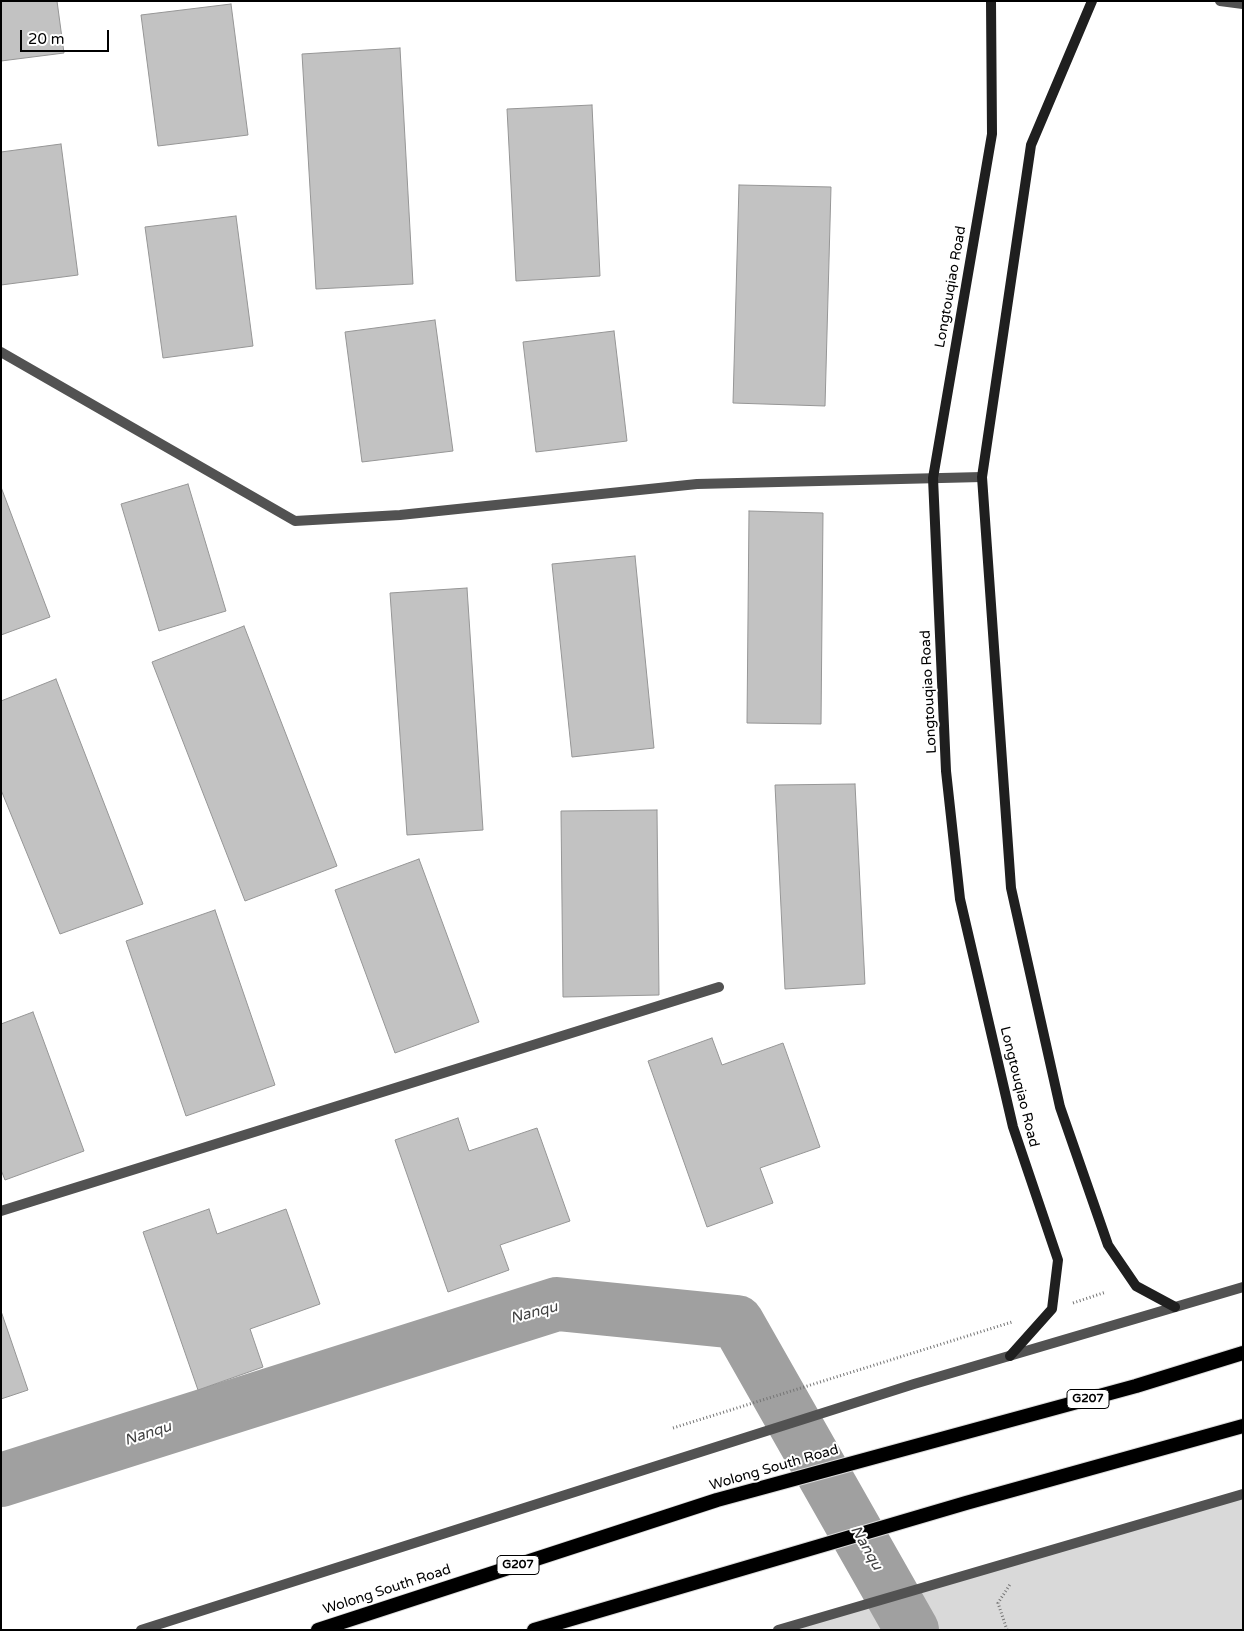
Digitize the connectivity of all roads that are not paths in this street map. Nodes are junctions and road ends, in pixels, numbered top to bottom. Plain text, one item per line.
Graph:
1 (991, 1) edge
2 (1092, 1) edge
3 (1220, 1) edge
4 (1243, 4) edge
5 (1, 352) edge
6 (982, 477) junction
7 (933, 478) junction
8 (719, 987) dead end
9 (1, 1211) edge
10 (1243, 1287) edge
11 (1175, 1307) junction
12 (1243, 1353) edge
13 (1010, 1356) junction
14 (1243, 1426) edge
15 (1243, 1494) edge
16 (141, 1630) edge
17 (318, 1630) edge
18 (534, 1630) edge
19 (778, 1630) edge

1 - 7 main road, Longtouqiao Road
2 - 6 main road
3 - 4 street
5 - 7 street
6 - 7 street
6 - 11 main road
7 - 13 main road, Longtouqiao Road
8 - 9 street
10 - 11 street
11 - 13 street
12 - 17 highway, Wolong South Road / G207
13 - 16 street
14 - 18 highway
15 - 19 street

